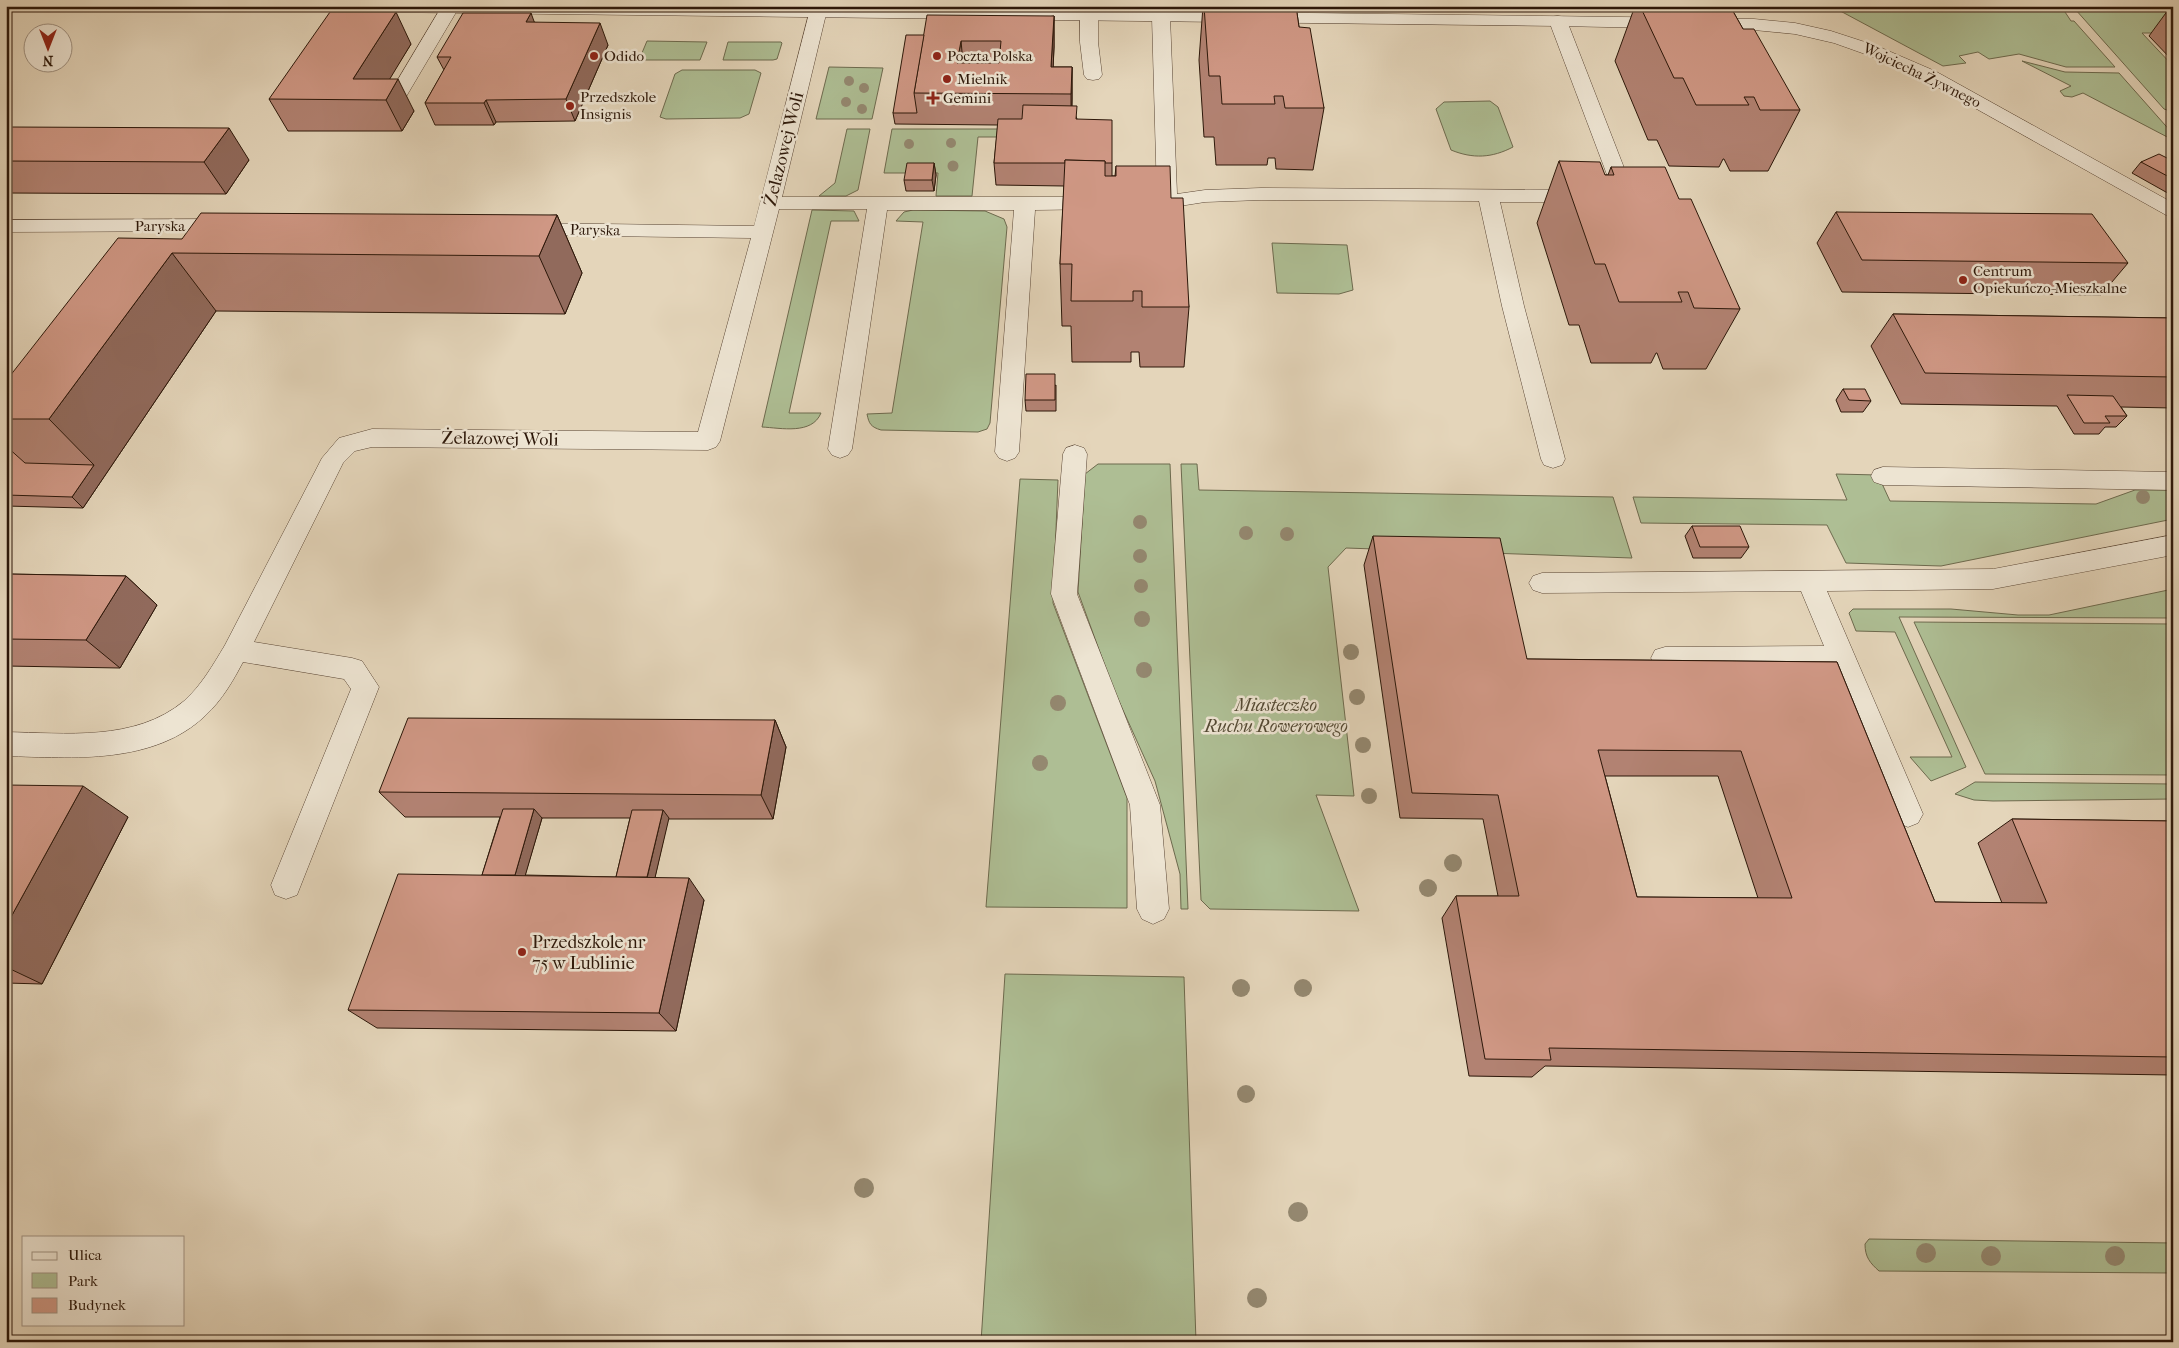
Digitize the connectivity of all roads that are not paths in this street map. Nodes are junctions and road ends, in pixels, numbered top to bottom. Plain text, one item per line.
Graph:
1 (296, 6) edge
2 (512, 8) edge
3 (449, 9) junction
4 (819, 9) edge
5 (1089, 11) edge
6 (1161, 17) junction
7 (1558, 21) junction
8 (1093, 75) dead end
9 (393, 103) edge
10 (1488, 195) junction
11 (1167, 202) junction
12 (771, 203) junction
13 (878, 203) junction
14 (1024, 204) junction
15 (2173, 211) edge
16 (246, 225) edge
17 (6, 226) edge
18 (506, 229) edge
19 (764, 232) junction
20 (840, 449) dead end
21 (1006, 452) dead end
22 (1075, 454) dead end
23 (1553, 459) dead end
24 (1883, 476) dead end
25 (2173, 481) edge
26 (2173, 545) edge
27 (1810, 581) junction
28 (1542, 583) dead end
29 (236, 650) junction
30 (1843, 657) junction
31 (1665, 658) edge
32 (6, 744) edge
33 (1908, 814) dead end
34 (286, 885) dead end
35 (1153, 909) dead end

1 - 3 street, Wojciecha Żywnego
2 - 3 street, Wojciecha Żywnego
2 - 4 street, Wojciecha Żywnego
3 - 9 street
4 - 5 street, Wojciecha Żywnego
4 - 12 street, Żelazowej Woli
5 - 6 street, Wojciecha Żywnego
5 - 8 street
6 - 7 street, Wojciecha Żywnego
6 - 11 street
7 - 10 street
7 - 15 street, Wojciecha Żywnego
10 - 11 street
10 - 23 street
11 - 14 street
12 - 13 street
12 - 19 street, Żelazowej Woli
13 - 14 street
13 - 20 street
14 - 21 street
16 - 17 street, Paryska
18 - 19 street, Paryska
19 - 29 street, Żelazowej Woli
22 - 35 street
24 - 25 street
26 - 27 street
27 - 28 street
27 - 30 street
29 - 32 street, Żelazowej Woli
29 - 34 street
30 - 31 street
30 - 33 street

